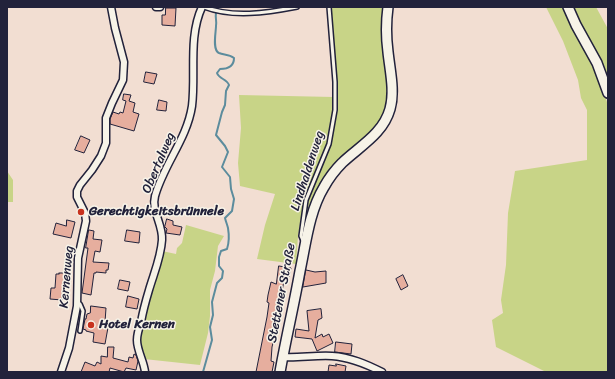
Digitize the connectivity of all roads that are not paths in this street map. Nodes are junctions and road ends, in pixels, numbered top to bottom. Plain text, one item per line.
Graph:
1 (111, 7) edge
2 (156, 7) edge
3 (160, 7) edge
4 (203, 7) edge
5 (297, 7) edge
6 (329, 7) edge
7 (388, 7) edge
8 (568, 7) edge
9 (608, 93) edge
10 (305, 244) junction
11 (77, 303) junction
12 (80, 331) dead end
13 (283, 357) junction
14 (61, 372) edge
15 (145, 372) edge
16 (280, 372) edge
17 (382, 372) edge

1 - 11 street, Kernenweg
2 - 3 street
4 - 5 lane
4 - 15 street, Obertalweg
6 - 10 lane, Lindhaldenweg
7 - 10 main road, Stettener Straße
8 - 9 main road
10 - 13 main road, Stettener Straße
11 - 12 lane
11 - 14 street, Kernenweg
13 - 16 main road, Stettener Straße
13 - 17 street

